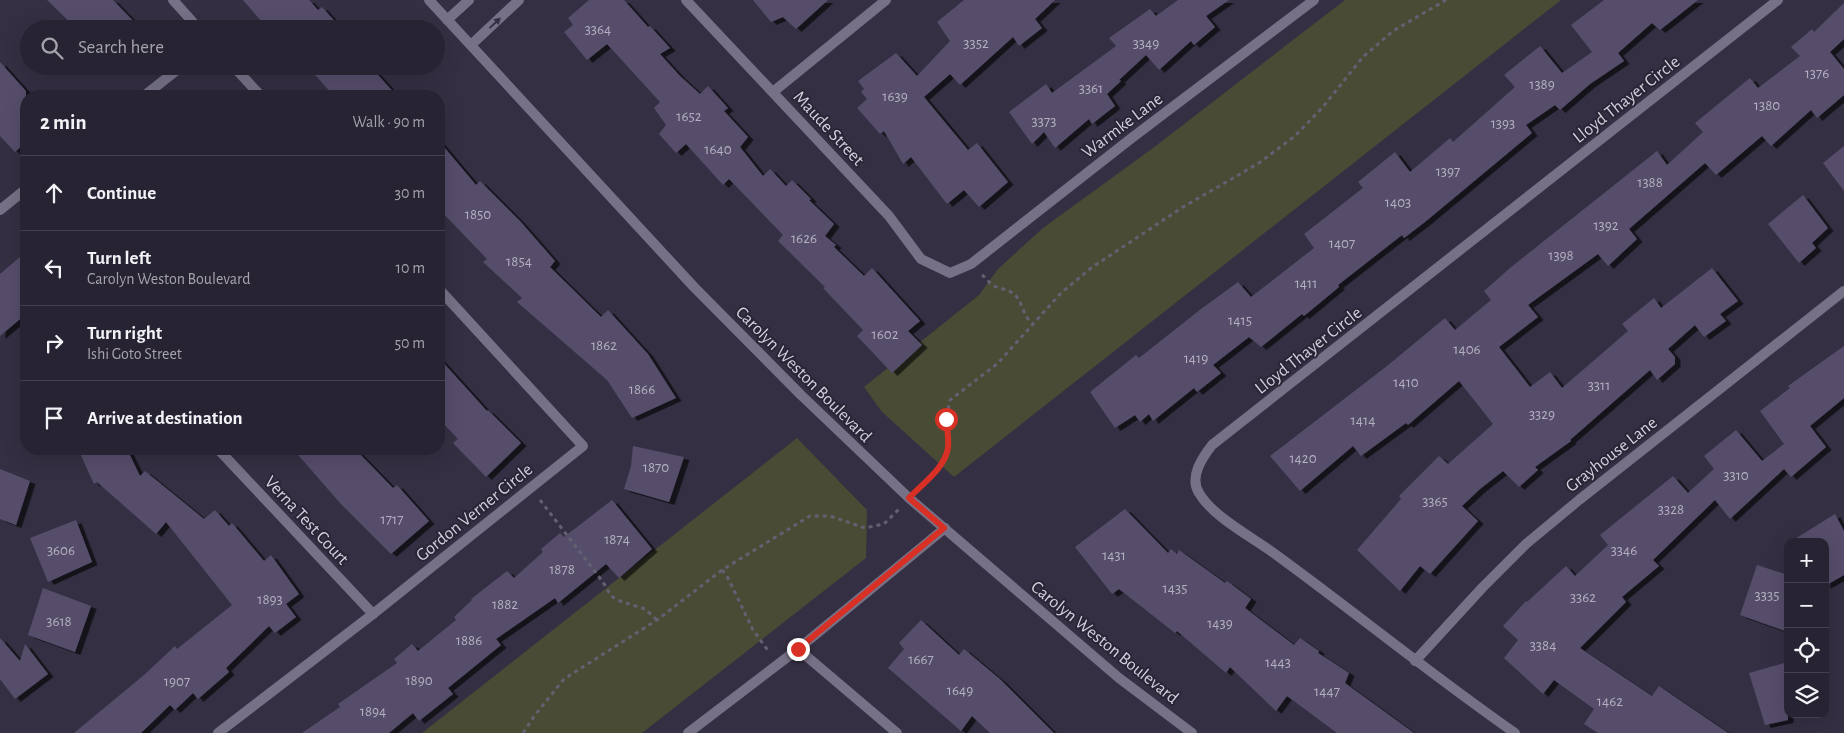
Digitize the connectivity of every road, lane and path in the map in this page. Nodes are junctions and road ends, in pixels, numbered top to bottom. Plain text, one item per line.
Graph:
1 (173, 0) edge
2 (429, 0) edge
3 (469, 0) edge
4 (519, 0) edge
5 (686, 0) edge
6 (886, 0) edge
7 (1314, 0) edge
8 (1446, 0) edge
9 (1778, 0) edge
10 (191, 20) edge
11 (447, 20) junction
12 (470, 45) junction
13 (171, 75) edge
14 (241, 75) edge
15 (152, 90) edge
16 (255, 90) edge
17 (773, 92) junction
18 (20, 194) edge
19 (0, 210) edge
20 (971, 264) junction
21 (950, 273) joint
22 (1844, 291) edge
23 (445, 296) edge
24 (1032, 324) junction
25 (224, 455) edge
26 (530, 488) junction
27 (909, 498) junction
28 (944, 528) junction
29 (722, 570) junction
30 (372, 614) junction
31 (657, 620) junction
32 (798, 649) junction
33 (1415, 661) junction
34 (779, 664) junction
35 (218, 733) edge
36 (523, 733) edge
37 (688, 733) edge
38 (897, 733) edge
39 (1192, 733) edge
40 (1515, 733) edge

1 - 10 street
2 - 11 street, Carolyn Weston Boulevard
3 - 11 street
12 -> 4 street
5 - 17 street, Maude Street
6 - 17 street
7 - 20 street, Warmke Lane
8 - 24 path
9 - 33 street, Lloyd Thayer Circle
11 - 12 street, Carolyn Weston Boulevard
12 - 27 street, Carolyn Weston Boulevard
13 - 15 street
14 - 16 street
17 - 21 street, Maude Street
18 - 19 street
20 - 21 street, Warmke Lane
20 - 24 path
22 - 33 street, Grayhouse Lane
23 - 26 street, Gordon Verner Circle
24 - 27 path
25 - 30 street, Verna Test Court
26 - 30 street, Gordon Verner Circle
26 - 31 path
27 - 28 street, Carolyn Weston Boulevard
27 - 29 path
28 - 32 street
28 - 39 street, Carolyn Weston Boulevard
29 - 31 path
29 - 34 path
30 - 35 street, Gordon Verner Circle
31 - 36 path
32 - 34 street
32 - 38 street
33 - 40 street, Lloyd Thayer Circle
34 - 37 street

